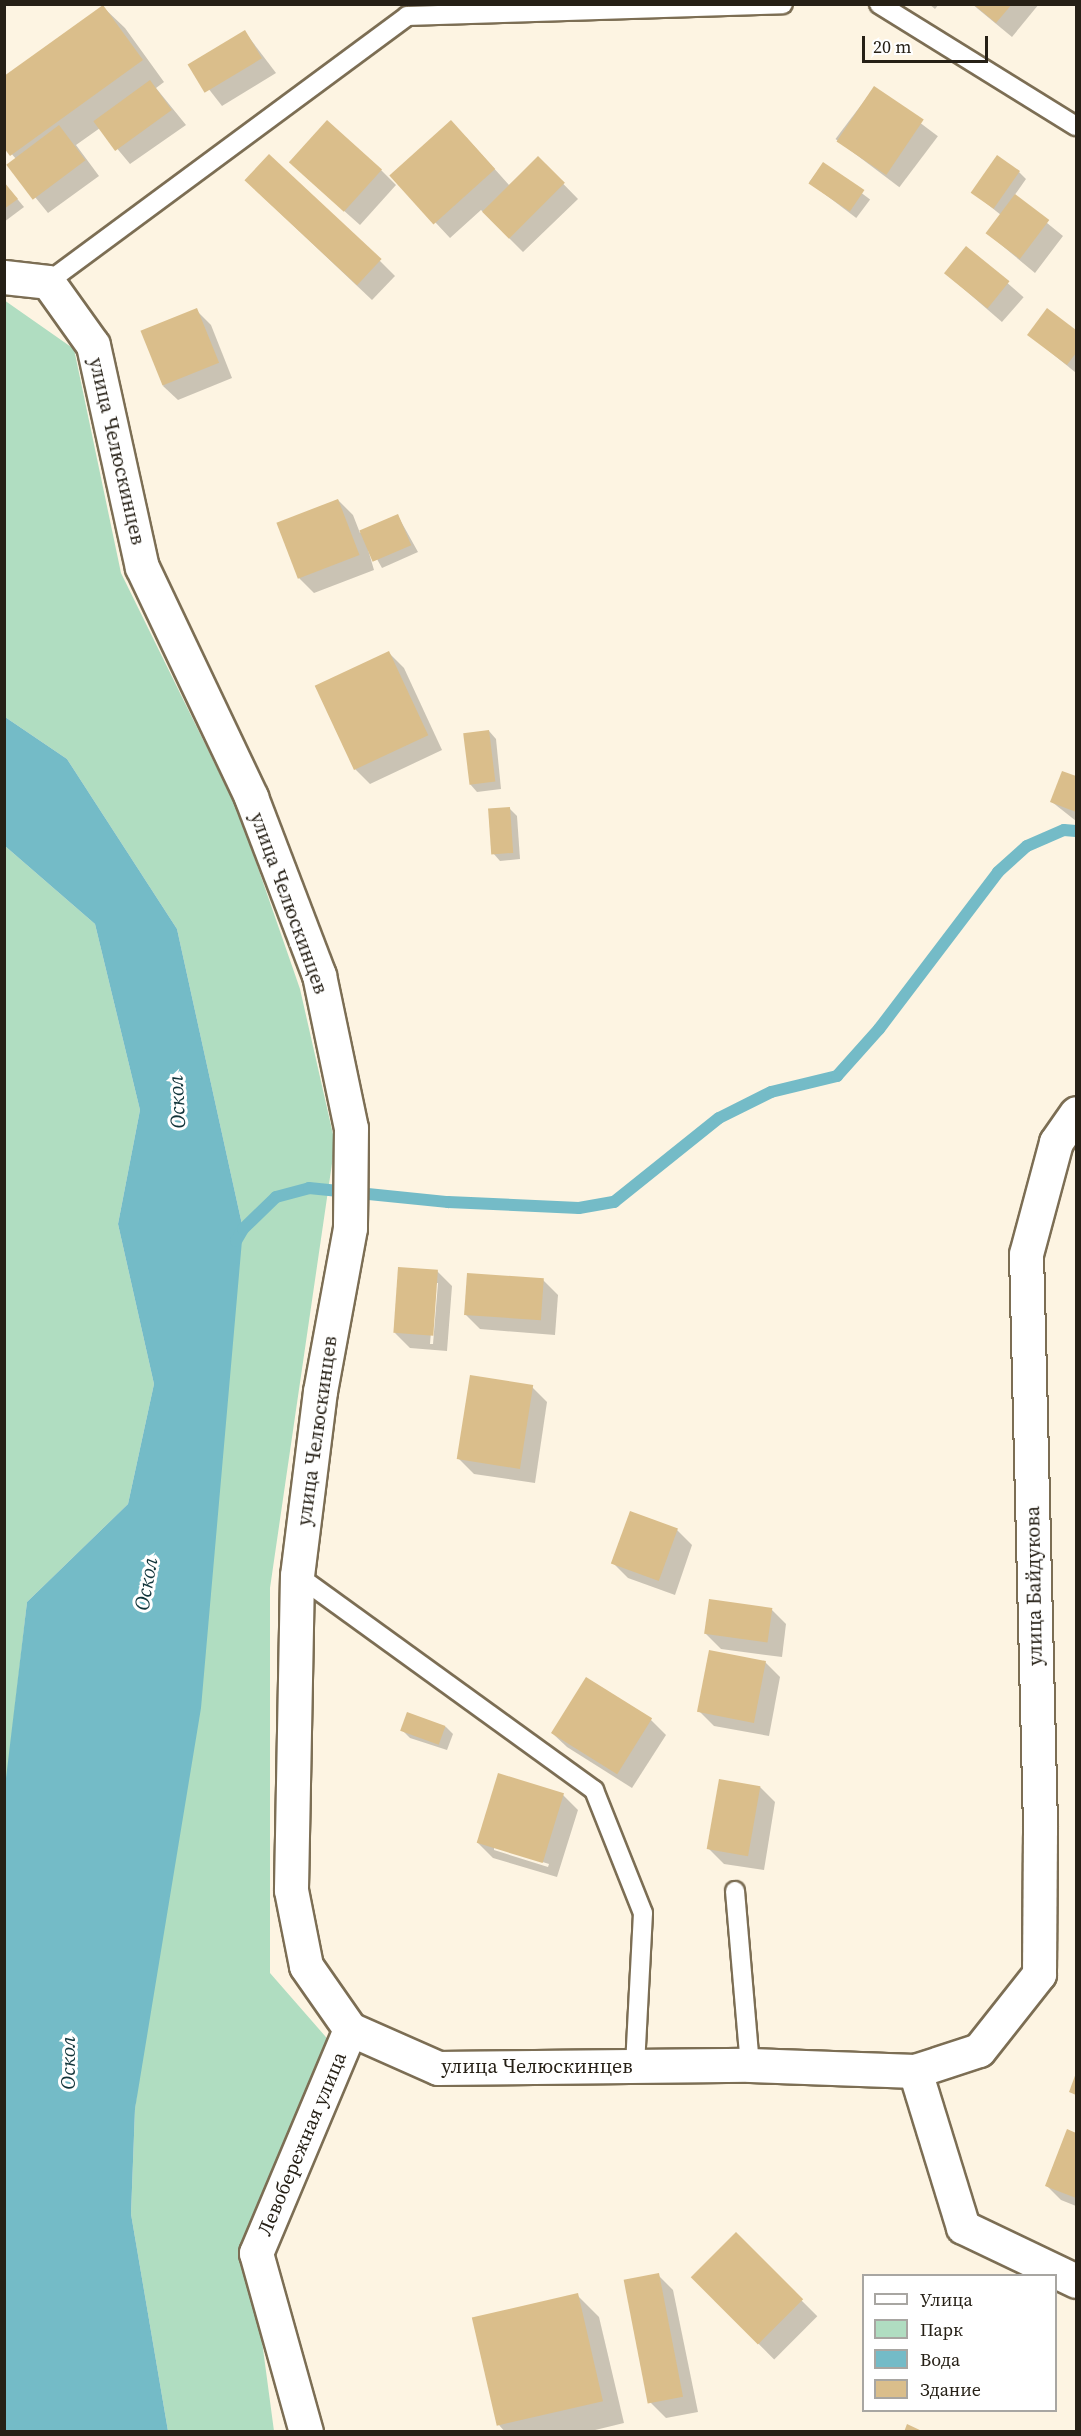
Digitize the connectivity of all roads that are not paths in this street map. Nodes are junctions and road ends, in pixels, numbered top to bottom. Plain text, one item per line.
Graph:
1 (783, 4) edge
2 (879, 4) edge
3 (1077, 126) edge
4 (4, 277) edge
5 (48, 282) junction
6 (1077, 1113) edge
7 (297, 1575) junction
8 (735, 1891) dead end
9 (350, 2029) junction
10 (979, 2050) joint
11 (750, 2065) junction
12 (635, 2067) junction
13 (915, 2071) junction
14 (1077, 2281) edge
15 (306, 2432) edge

1 - 5 lane
2 - 3 lane
4 - 5 street
5 - 7 street, улица Челюскинцев
6 - 10 street, улица Байдукова
7 - 9 street, улица Челюскинцев
7 - 12 lane
8 - 11 lane
9 - 12 street, улица Челюскинцев
9 - 15 street, Левобережная улица
10 - 13 street, улица Челюскинцев
11 - 12 street, улица Челюскинцев
11 - 13 street, улица Челюскинцев
13 - 14 street

